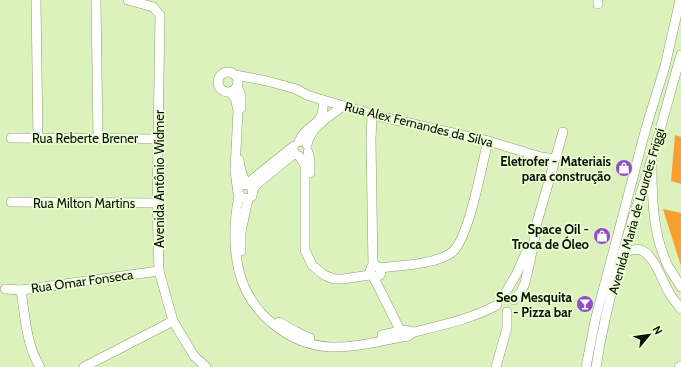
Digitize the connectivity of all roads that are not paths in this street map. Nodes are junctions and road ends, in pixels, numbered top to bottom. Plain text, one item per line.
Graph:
1 (36, 0) edge
2 (96, 0) edge
3 (128, 0) edge
4 (680, 0) edge
5 (681, 55) edge
6 (681, 64) edge
7 (674, 77) junction
8 (323, 100) junction
9 (343, 106) junction
10 (372, 114) junction
11 (563, 132) dead end
12 (11, 138) dead end
13 (38, 138) junction
14 (98, 139) junction
15 (159, 139) junction
16 (488, 141) junction
17 (300, 149) junction
18 (652, 158) junction
19 (555, 159) junction
20 (245, 190) junction
21 (11, 202) dead end
22 (157, 203) junction
23 (536, 226) junction
24 (622, 253) junction
25 (159, 270) junction
26 (375, 272) junction
27 (681, 287) edge
28 (5, 289) dead end
29 (21, 290) junction
30 (504, 295) junction
31 (514, 300) junction
32 (497, 305) junction
33 (681, 309) edge
34 (507, 312) junction
35 (173, 321) junction
36 (406, 333) junction
37 (202, 366) edge
38 (40, 367) edge
39 (84, 367) edge
40 (496, 367) edge
41 (586, 367) edge
42 (596, 367) edge

1 - 13 street
2 - 14 street
3 - 15 street, Avenida Antônio Widmer
4 - 41 street, Avenida Maria de Lourdes Friggi
5 - 7 street, Avenida Maria de Lourdes Friggi
6 - 7 street
7 - 18 street, Avenida Maria de Lourdes Friggi
8 - 9 street, Rua Alex Fernandes da Silva
8 - 17 street
8 - 20 street, Rua Alex Fernandes da Silva
9 - 10 street, Rua Alex Fernandes da Silva
9 - 17 street
10 - 16 street, Rua Alex Fernandes da Silva
10 - 26 street
11 - 19 street
12 - 13 street, Rua Reberte Brener
13 - 14 street, Rua Reberte Brener
14 - 15 street, Rua Reberte Brener
15 - 22 street, Avenida Antônio Widmer
16 - 19 street, Rua Alex Fernandes da Silva
16 - 26 street
17 - 20 street
17 - 26 street
18 - 24 street, Avenida Maria de Lourdes Friggi
18 - 27 street
19 - 23 street
20 - 36 street
21 - 22 street, Rua Milton Martins
22 - 25 street, Avenida Antônio Widmer
23 - 30 street
23 - 31 street
24 - 33 street
24 - 42 street, Avenida Maria de Lourdes Friggi
25 - 29 street, Rua Omar Fonseca
25 - 35 street, Avenida Antônio Widmer
26 - 36 street
28 - 29 street, Rua Omar Fonseca
29 - 38 street
30 - 31 street
30 - 32 street
31 - 34 street
32 - 34 street
32 - 36 street
34 - 40 street
35 - 37 street, Avenida Antônio Widmer
35 - 39 street

